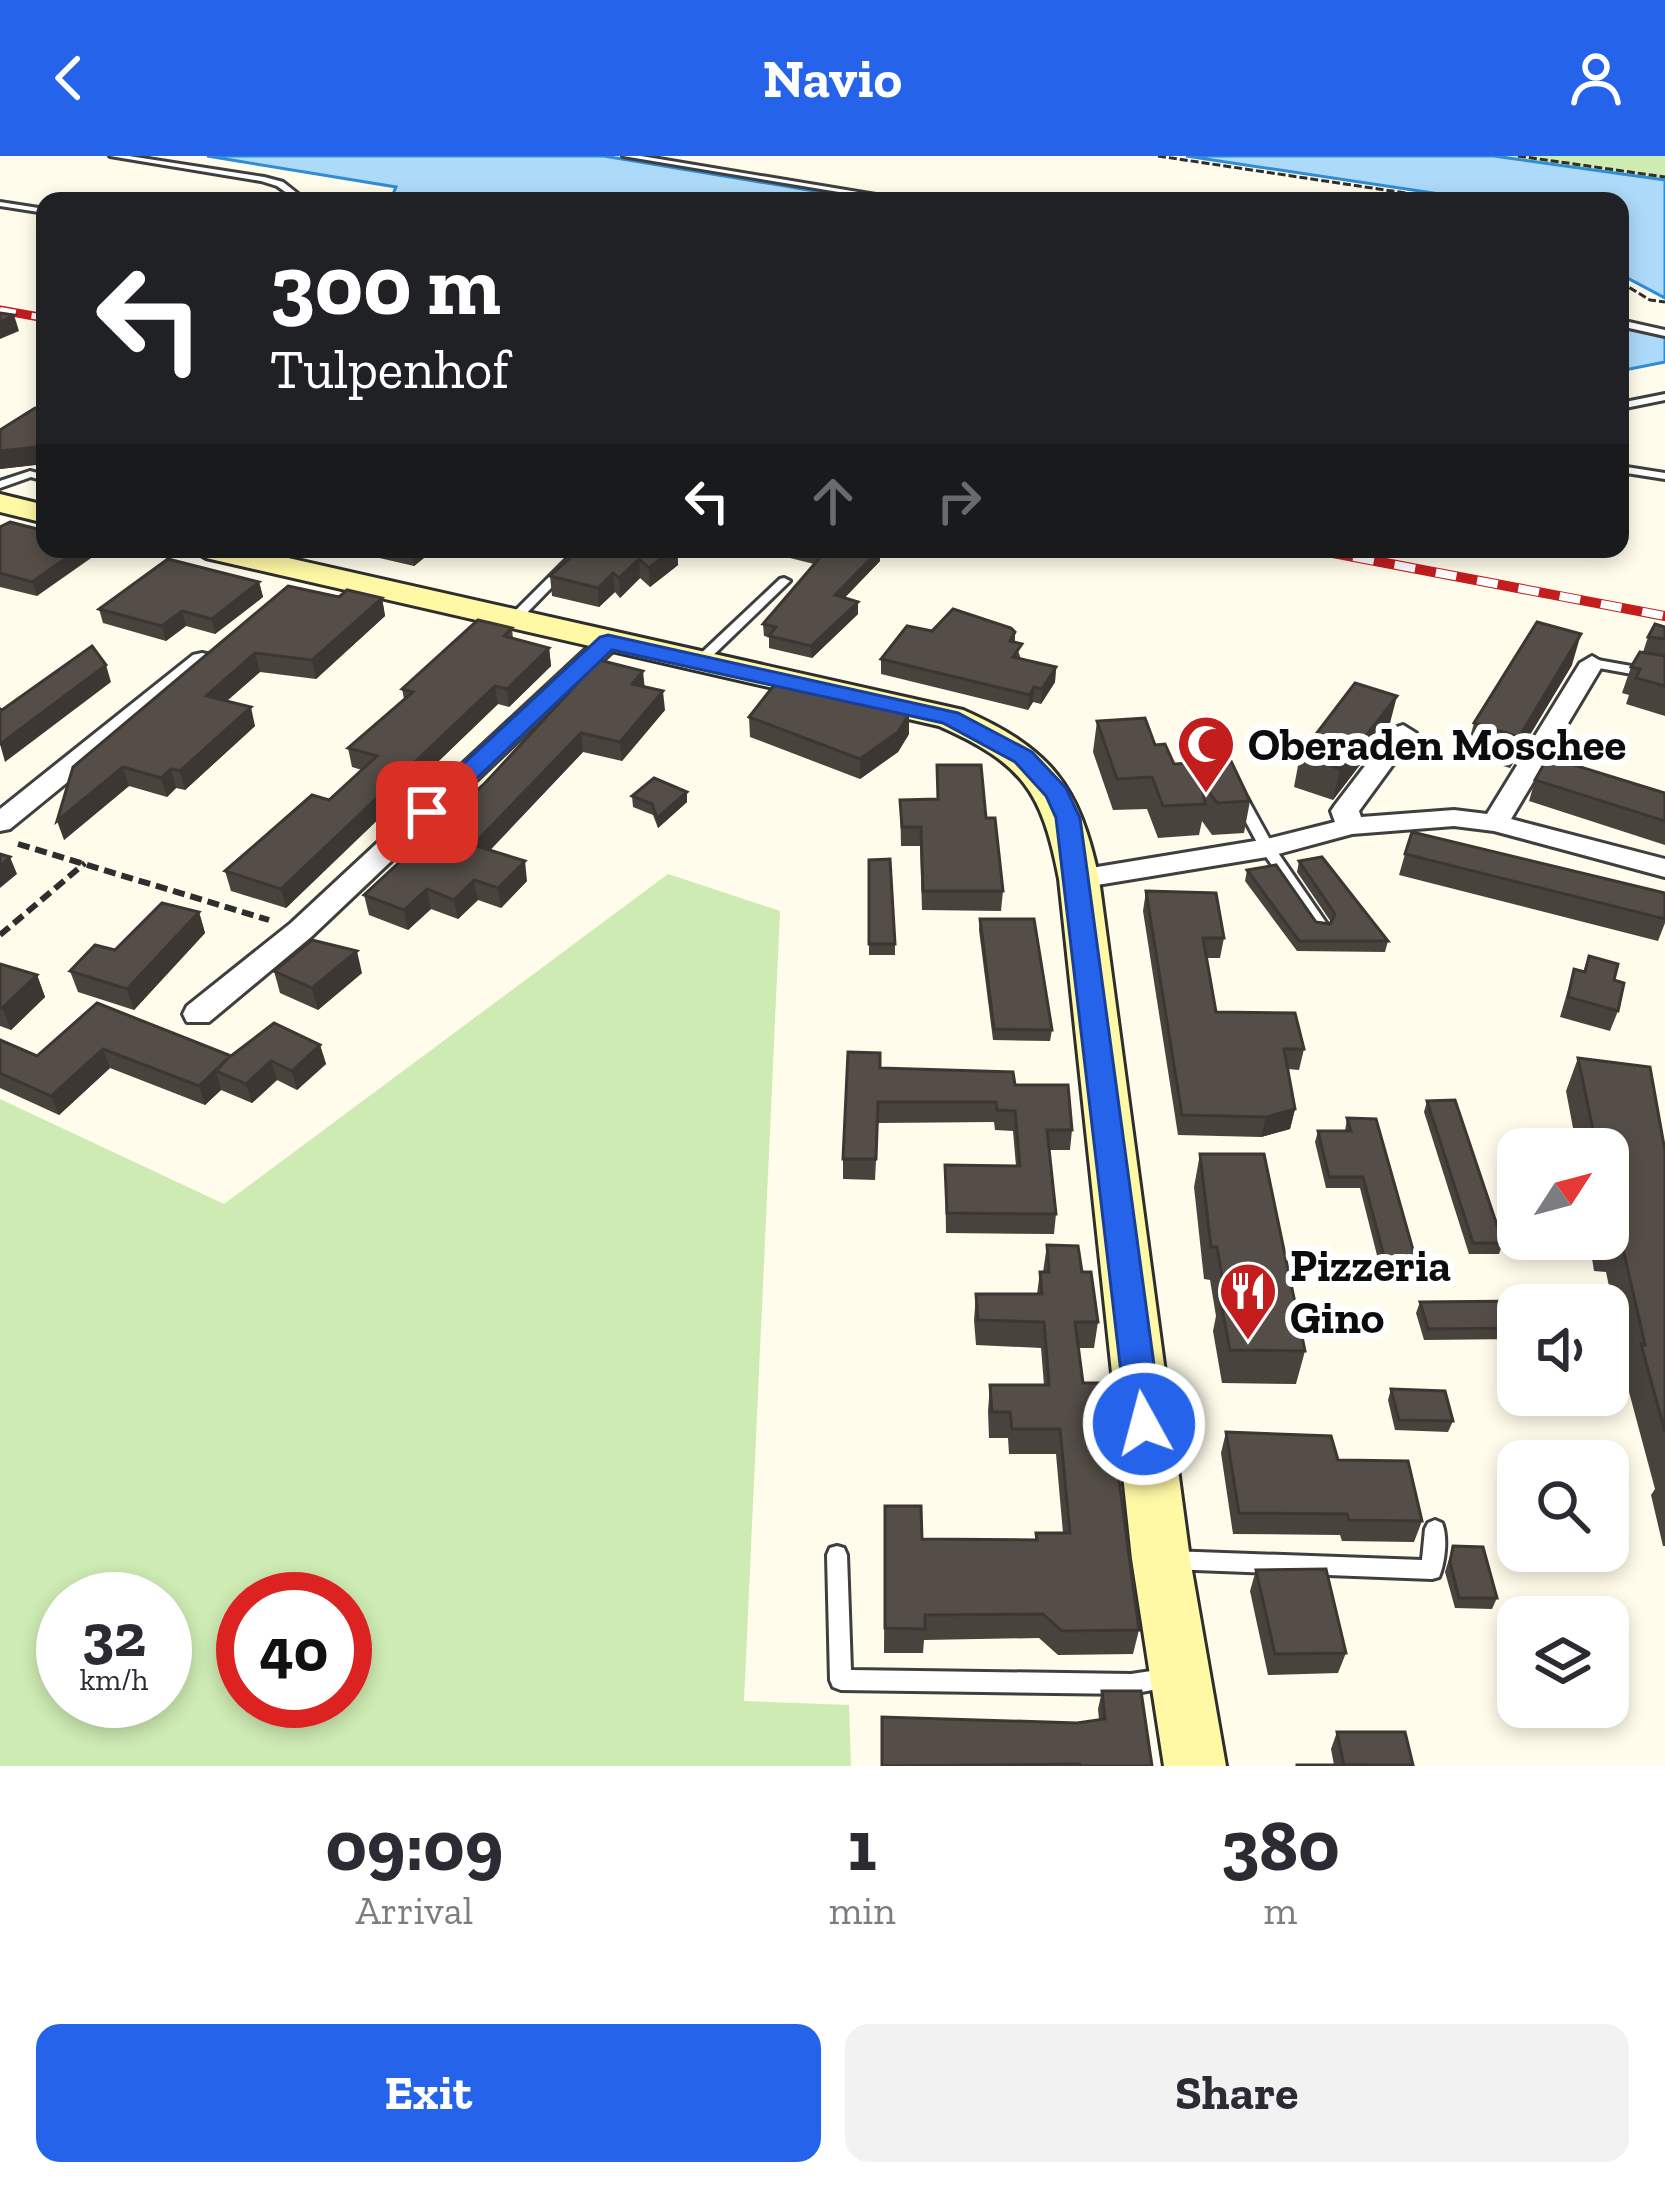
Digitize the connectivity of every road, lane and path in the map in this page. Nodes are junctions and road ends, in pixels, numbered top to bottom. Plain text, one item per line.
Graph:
1 (114, 156) edge
2 (627, 156) edge
3 (1158, 156) edge
4 (1518, 156) edge
5 (1631, 172) junction
6 (1662, 174) edge
7 (294, 192) edge
8 (852, 192) edge
9 (1399, 192) edge
10 (0, 204) edge
11 (36, 210) edge
12 (1629, 287) edge
13 (1665, 302) edge
14 (1629, 324) edge
15 (1665, 333) edge
16 (1665, 398) edge
17 (1629, 404) edge
18 (1629, 470) edge
19 (36, 476) edge
20 (1665, 476) edge
21 (0, 485) edge
22 (239, 558) edge
23 (574, 558) edge
24 (784, 581) dead end
25 (513, 620) junction
26 (608, 642) junction
27 (215, 649) edge
28 (700, 662) junction
29 (1592, 663) joint
30 (1665, 676) edge
31 (1402, 733) dead end
32 (1228, 776) edge
33 (0, 823) edge
34 (1496, 823) junction
35 (1352, 826) junction
36 (0, 838) edge
37 (1267, 848) junction
38 (1436, 848) edge
39 (85, 863) junction
40 (1665, 868) edge
41 (1079, 879) junction
42 (1322, 927) edge
43 (302, 930) junction
44 (0, 935) edge
45 (198, 1014) dead end
46 (1435, 1529) dead end
47 (837, 1555) dead end
48 (1161, 1559) junction
49 (1180, 1677) junction
50 (1195, 1766) edge

1 - 7 lane
2 - 8 lane
3 - 9 path
4 - 5 path
5 - 6 path
5 - 6 path
10 - 11 lane
12 - 13 path
14 - 15 lane
16 - 17 lane
18 - 20 lane
19 - 21 lane
22 - 25 street
23 - 25 lane
24 - 28 lane
25 - 26 street
26 - 28 street
26 - 43 street
27 - 33 street
28 - 41 street
29 - 30 lane
29 - 34 street
31 - 35 street
32 - 37 lane
34 - 35 street
34 - 40 street
35 - 37 street
35 - 38 street
36 - 39 path
37 - 41 street
37 - 42 lane
39 - 43 path
39 - 44 path
41 - 48 street
43 - 45 street
46 - 48 lane
47 - 49 lane
48 - 49 street
49 - 50 street

